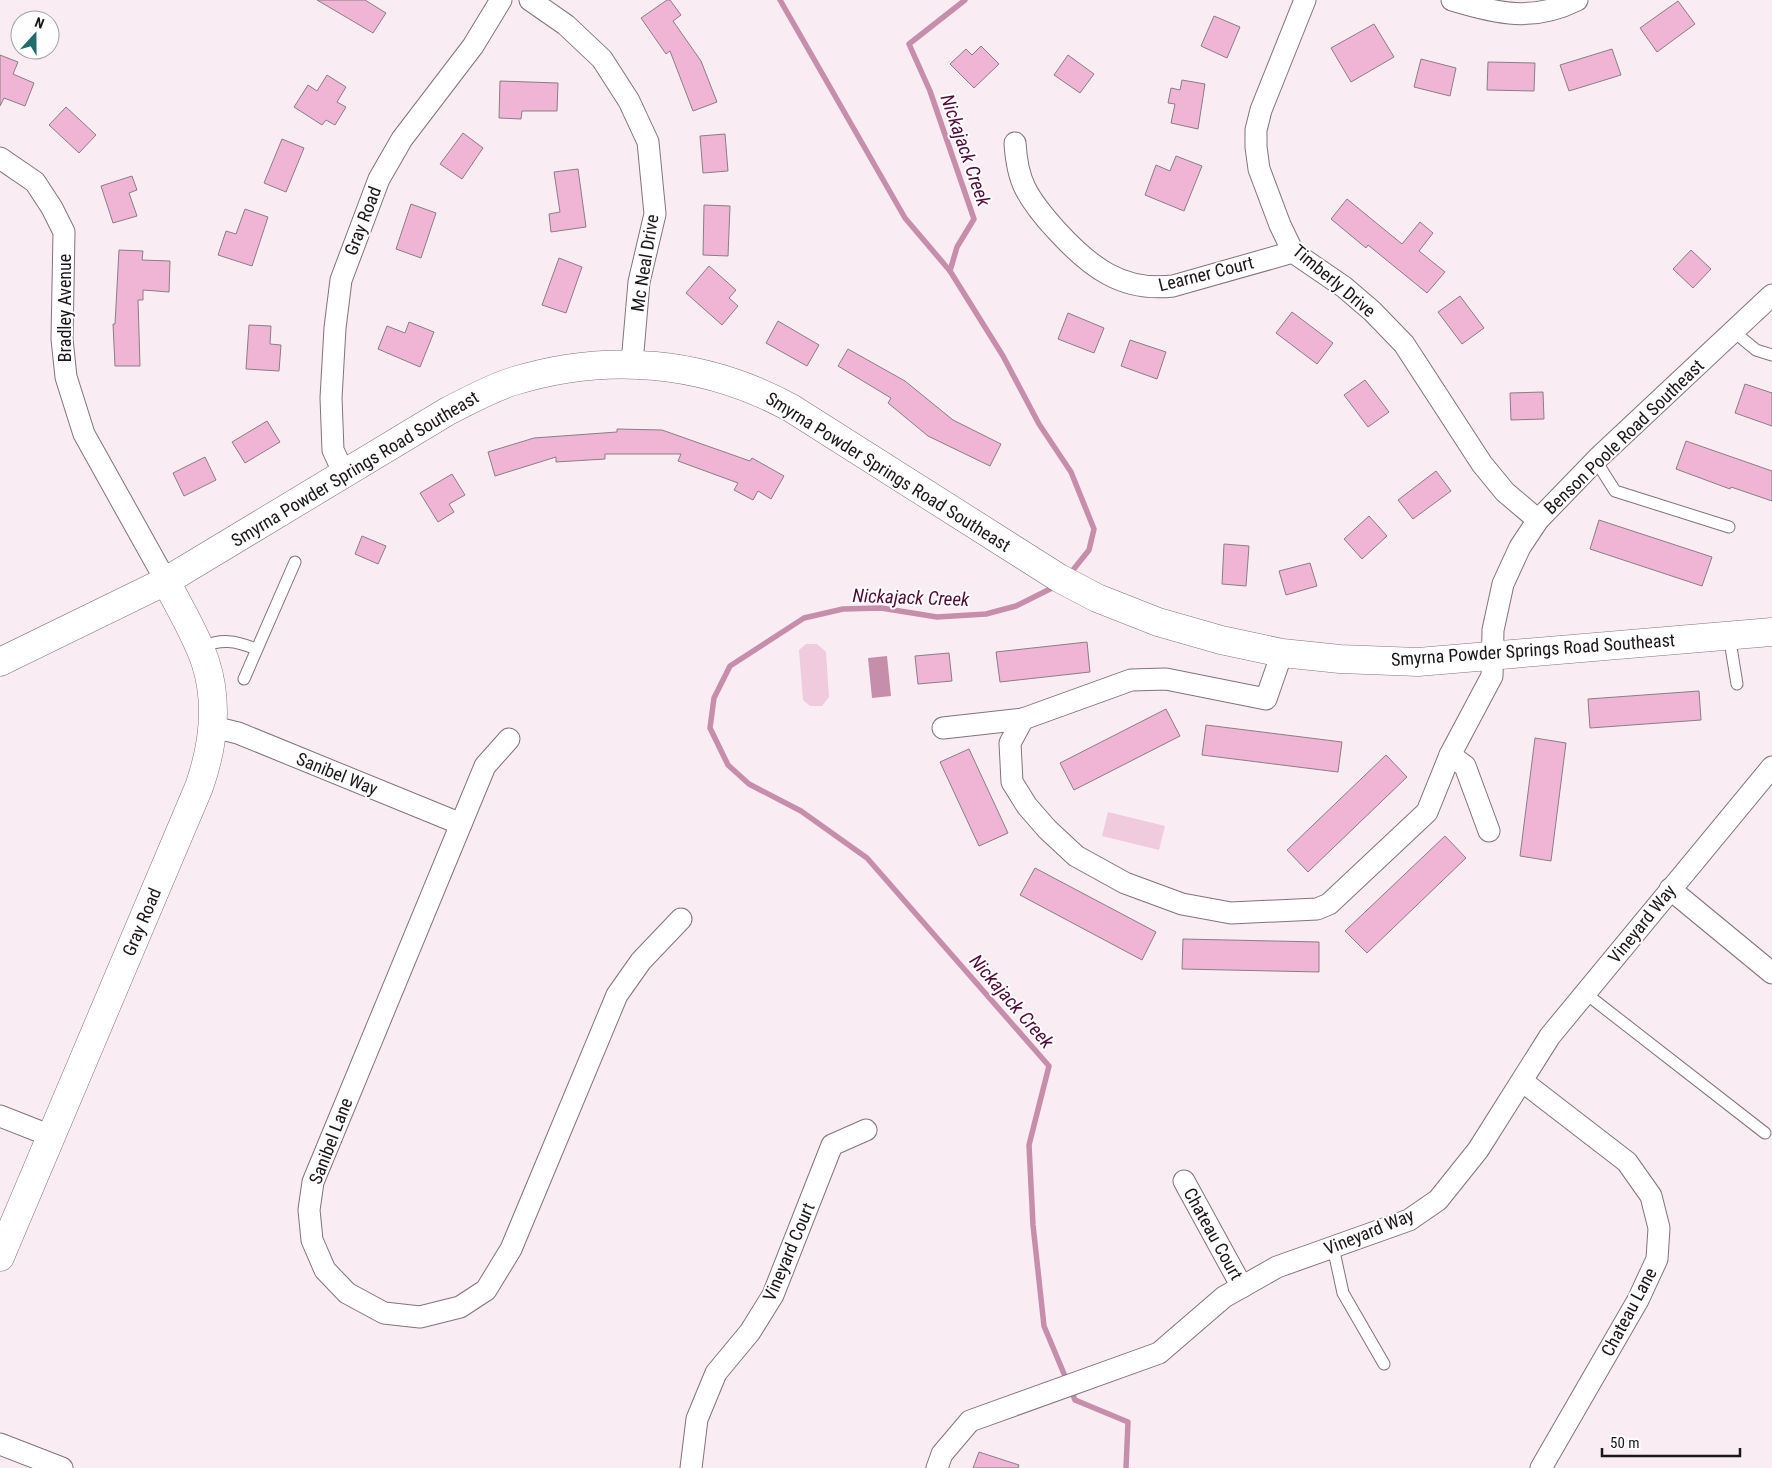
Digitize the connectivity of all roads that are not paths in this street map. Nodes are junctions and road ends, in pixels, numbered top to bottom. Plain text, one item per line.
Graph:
1 (501, 0) edge
2 (530, 0) edge
3 (1304, 0) edge
4 (1452, 0) edge
5 (1577, 0) edge
6 (1015, 143) dead end
7 (0, 158) edge
8 (1293, 252) junction
9 (1772, 295) edge
10 (1733, 331) junction
11 (1772, 355) edge
12 (632, 363) junction
13 (1596, 461) junction
14 (345, 476) junction
15 (1538, 520) junction
16 (1729, 527) dead end
17 (295, 562) dead end
18 (166, 581) junction
19 (1772, 632) edge
20 (1729, 635) junction
21 (198, 647) junction
22 (256, 649) junction
23 (1282, 654) junction
24 (1494, 655) junction
25 (0, 662) edge
26 (244, 679) dead end
27 (1737, 684) dead end
28 (1023, 719) junction
29 (213, 727) junction
30 (943, 728) dead end
31 (509, 739) dead end
32 (1450, 755) junction
33 (1772, 766) edge
34 (1764, 790) edge
35 (460, 824) junction
36 (1489, 831) dead end
37 (1670, 889) junction
38 (681, 919) dead end
39 (1772, 973) edge
40 (1585, 993) junction
41 (1522, 1081) junction
42 (0, 1116) edge
43 (866, 1130) dead end
44 (1765, 1132) dead end
45 (51, 1136) junction
46 (1184, 1181) dead end
47 (1333, 1247) junction
48 (0, 1257) edge
49 (1242, 1287) junction
50 (1384, 1364) dead end
51 (0, 1444) edge
52 (62, 1468) edge
53 (691, 1468) edge
54 (937, 1468) edge
55 (1541, 1468) edge

1 - 14 street, Gray Road
2 - 12 street, Mc Neal Drive
3 - 8 street, Timberly Drive
4 - 5 street
6 - 8 street, Learner Court
7 - 18 street, Bradley Avenue
8 - 15 street, Timberly Drive
9 - 10 street, Benson Poole Road Southeast
10 - 11 lane
10 - 13 street, Benson Poole Road Southeast
12 - 14 street, Smyrna Powder Springs Road Southeast
12 - 23 street, Smyrna Powder Springs Road Southeast
13 - 15 street, Benson Poole Road Southeast
13 - 16 lane
14 - 18 street, Smyrna Powder Springs Road Southeast
15 - 24 street, Benson Poole Road Southeast
17 - 22 lane
18 - 21 street, Gray Road
18 - 25 street, Smyrna Powder Springs Road Southeast
19 - 20 street, Smyrna Powder Springs Road Southeast
20 - 24 street, Smyrna Powder Springs Road Southeast
20 - 27 lane
21 - 22 lane
21 - 29 street, Gray Road
22 - 26 lane
23 - 24 street, Smyrna Powder Springs Road Southeast
23 - 28 street
24 - 32 street, Benson Poole Road Southeast
28 - 30 street
28 - 32 street, Benson Poole Road Southeast
29 - 35 street, Sanibel Way
29 - 45 street, Gray Road
31 - 35 street, Sanibel Lane
32 - 36 street
33 - 34 street, Vineyard Way
34 - 37 street, Vineyard Way
35 - 38 street, Sanibel Lane
37 - 39 street
37 - 40 street, Vineyard Way
40 - 41 street, Vineyard Way
40 - 44 lane
41 - 47 street, Vineyard Way
41 - 55 street, Chateau Lane
42 - 45 street
43 - 53 street, Vineyard Court
45 - 48 street, Gray Road
46 - 49 street, Chateau Court
47 - 49 street, Vineyard Way
47 - 50 lane
49 - 54 street, Vineyard Way
51 - 52 street

